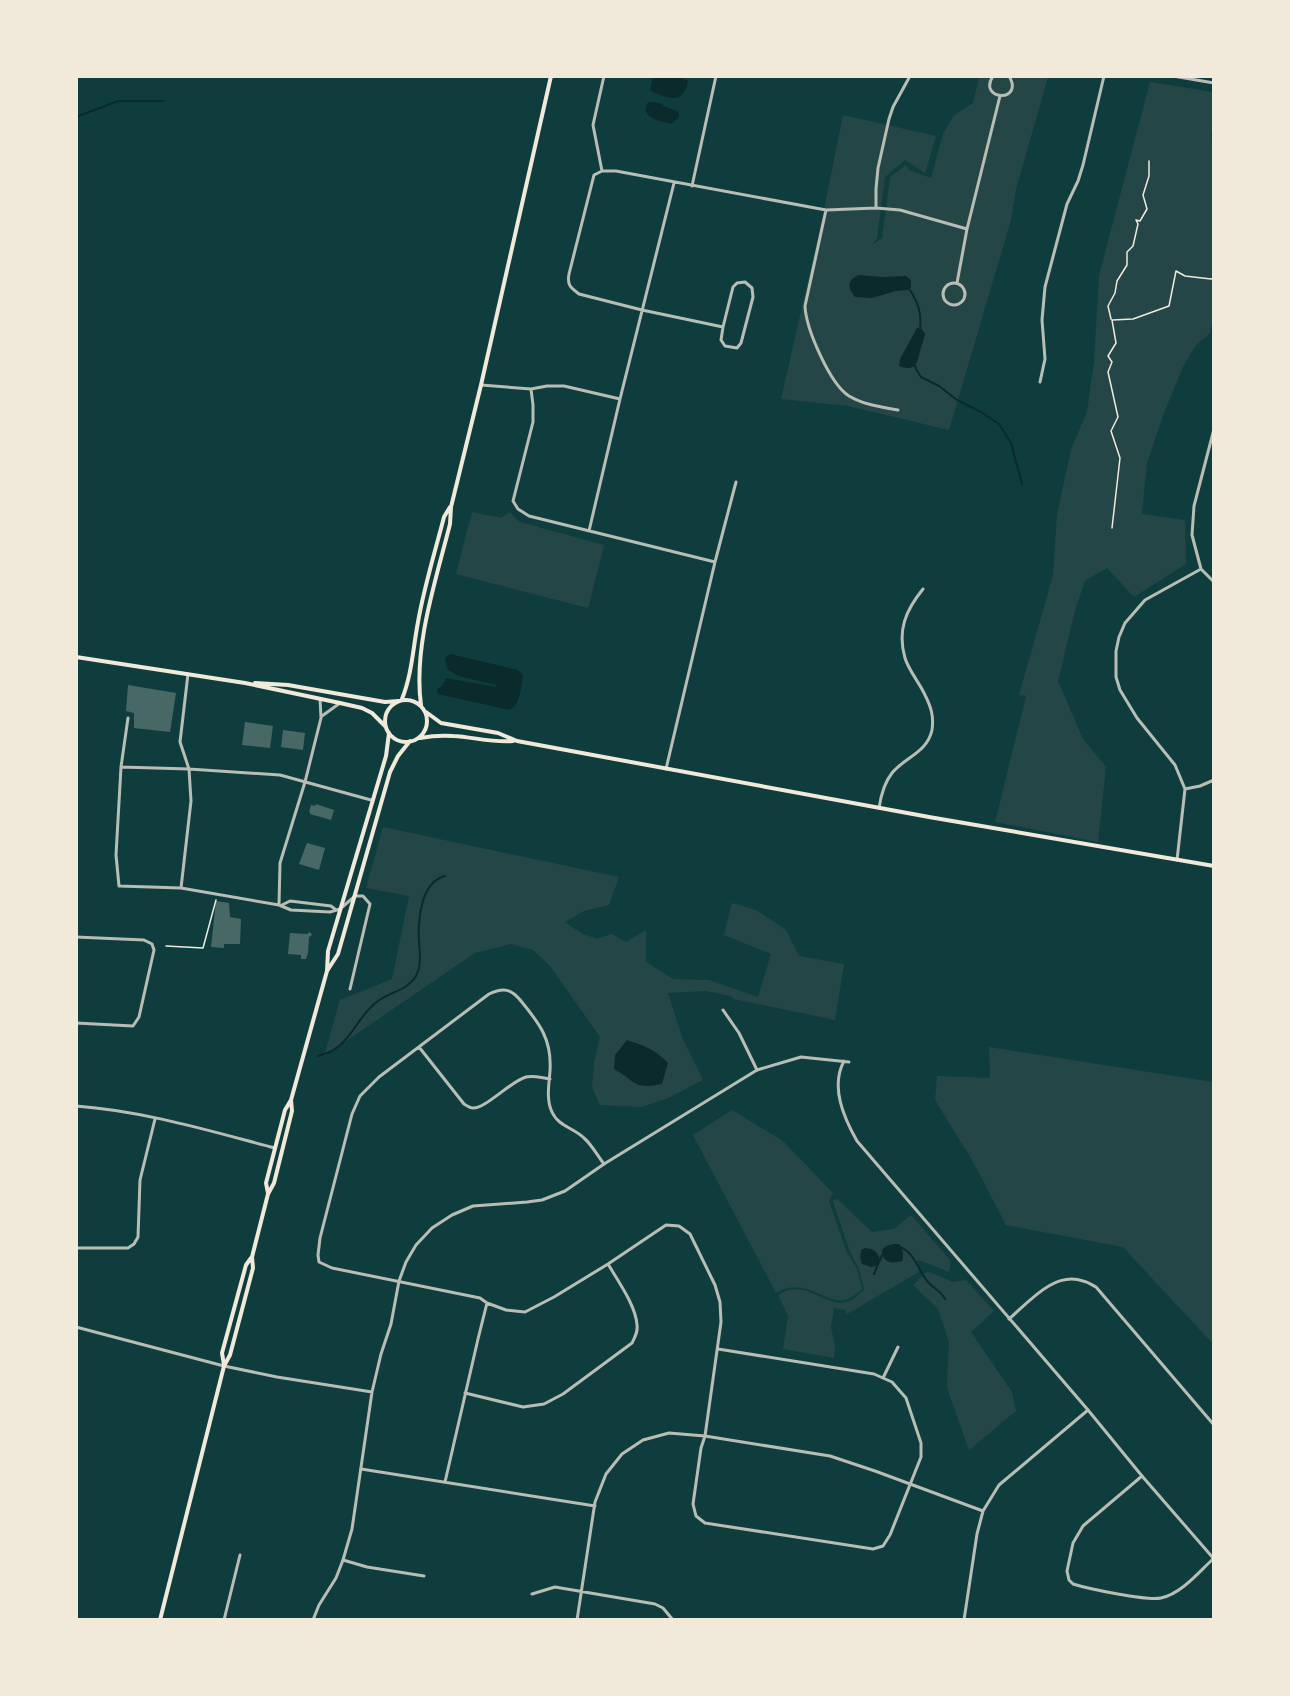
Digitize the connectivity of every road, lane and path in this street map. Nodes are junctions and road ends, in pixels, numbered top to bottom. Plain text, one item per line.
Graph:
1 (551, 76) edge
2 (604, 76) edge
3 (716, 76) edge
4 (910, 76) edge
5 (993, 76) edge
6 (1009, 76) edge
7 (1104, 76) edge
8 (1173, 76) edge
9 (1214, 83) edge
10 (1000, 96) junction
11 (1149, 161) dead end
12 (602, 171) junction
13 (674, 183) junction
14 (692, 186) junction
15 (876, 208) junction
16 (826, 210) junction
17 (967, 229) junction
18 (1214, 278) edge
19 (957, 283) junction
20 (642, 310) junction
21 (1112, 320) junction
22 (723, 327) junction
23 (1040, 382) dead end
24 (481, 385) junction
25 (531, 389) junction
26 (620, 399) junction
27 (898, 410) dead end
28 (1214, 429) edge
29 (736, 482) dead end
30 (451, 507) junction
31 (1113, 528) dead end
32 (589, 531) junction
33 (715, 562) junction
34 (1201, 569) junction
35 (1214, 582) edge
36 (923, 589) dead end
37 (76, 657) edge
38 (188, 674) junction
39 (245, 683) junction
40 (320, 699) junction
41 (401, 700) junction
42 (340, 703) junction
43 (421, 705) junction
44 (426, 712) junction
45 (322, 716) junction
46 (128, 718) dead end
47 (386, 727) junction
48 (389, 733) junction
49 (419, 738) junction
50 (411, 741) junction
51 (516, 741) junction
52 (121, 767) junction
53 (666, 769) junction
54 (189, 770) junction
55 (1214, 780) edge
56 (305, 782) junction
57 (1185, 789) junction
58 (371, 800) junction
59 (879, 808) junction
60 (1177, 861) junction
61 (1214, 866) edge
62 (181, 888) junction
63 (355, 896) junction
64 (216, 898) dead end
65 (281, 905) junction
66 (338, 909) junction
67 (76, 937) edge
68 (166, 946) dead end
69 (327, 971) junction
70 (350, 988) dead end
71 (723, 1010) dead end
72 (76, 1023) edge
73 (419, 1047) junction
74 (844, 1061) junction
75 (849, 1062) dead end
76 (757, 1070) junction
77 (550, 1078) junction
78 (291, 1100) junction
79 (76, 1107) edge
80 (155, 1119) junction
81 (275, 1148) junction
82 (604, 1164) junction
83 (268, 1194) junction
84 (76, 1248) edge
85 (252, 1257) junction
86 (608, 1264) junction
87 (399, 1281) junction
88 (487, 1304) junction
89 (1010, 1319) junction
90 (76, 1327) edge
91 (898, 1347) dead end
92 (718, 1349) junction
93 (224, 1366) junction
94 (883, 1378) junction
95 (372, 1392) junction
96 (465, 1393) junction
97 (1088, 1410) junction
98 (1214, 1425) edge
99 (705, 1436) junction
100 (361, 1469) junction
101 (1142, 1476) junction
102 (445, 1482) junction
103 (911, 1484) junction
104 (595, 1506) junction
105 (983, 1511) junction
106 (240, 1555) dead end
107 (1213, 1559) edge
108 (343, 1560) junction
109 (423, 1576) dead end
110 (582, 1591) junction
111 (532, 1594) dead end
112 (160, 1620) edge
113 (224, 1620) edge
114 (313, 1620) edge
115 (577, 1620) edge
116 (673, 1620) edge
117 (964, 1620) edge

1 - 24 main road
2 - 12 street
3 - 14 street
4 - 15 street
5 - 10 street
6 - 10 street
7 - 23 street
8 - 9 street
10 - 17 street
11 - 21 path
12 - 13 street
12 - 20 street
13 - 14 street
13 - 20 street
14 - 16 street
15 - 16 street
15 - 17 street
16 - 27 street
17 - 19 street
18 - 21 path
19 - 19 street
20 - 22 street
20 - 26 street
21 - 31 path
22 - 22 street
24 - 25 street
24 - 30 main road
25 - 26 street
25 - 32 street
26 - 32 street
28 - 34 street
29 - 33 street
30 - 41 main road
30 - 43 main road
32 - 33 street
33 - 53 street
34 - 35 street
34 - 57 street
36 - 59 street
37 - 38 main road
38 - 39 main road
38 - 54 street
39 - 40 main road
39 - 41 main road
40 - 42 main road
40 - 45 street
41 - 43 main road
41 - 47 main road
42 - 45 street
42 - 47 main road
43 - 44 main road
44 - 49 main road
44 - 51 main road
45 - 56 street
46 - 52 street
47 - 48 main road
48 - 50 main road
48 - 58 main road
49 - 50 main road
49 - 51 main road
50 - 63 main road
51 - 53 main road
52 - 54 street
52 - 62 street
53 - 59 main road
54 - 56 street
54 - 62 street
55 - 57 street
56 - 58 street
56 - 65 street
57 - 60 street
58 - 66 main road
59 - 60 main road
60 - 61 main road
62 - 65 street
63 - 66 street
63 - 69 main road
63 - 70 street
64 - 68 path
65 - 66 street
65 - 66 street
66 - 69 main road
67 - 72 street
69 - 78 main road
71 - 76 street
73 - 77 street
73 - 77 street
73 - 87 street
74 - 75 street
74 - 76 street
74 - 89 street
76 - 82 street
77 - 82 street
78 - 81 main road
78 - 83 main road
79 - 80 street
80 - 81 street
80 - 84 street
81 - 83 main road
82 - 87 street
83 - 85 main road
85 - 93 main road
85 - 93 main road
86 - 88 street
86 - 92 street
86 - 96 street
87 - 88 street
87 - 95 street
88 - 96 street
89 - 97 street
89 - 98 street
90 - 93 street
91 - 94 street
92 - 94 street
92 - 99 street
93 - 95 street
93 - 112 main road
94 - 103 street
95 - 100 street
96 - 102 street
97 - 101 street
97 - 105 street
99 - 103 street
99 - 103 street
99 - 104 street
100 - 102 street
100 - 108 street
101 - 107 street
101 - 107 street
102 - 104 street
103 - 105 street
104 - 110 street
105 - 117 street
106 - 113 street
108 - 109 street
108 - 114 street
110 - 111 street
110 - 115 street
110 - 116 street

